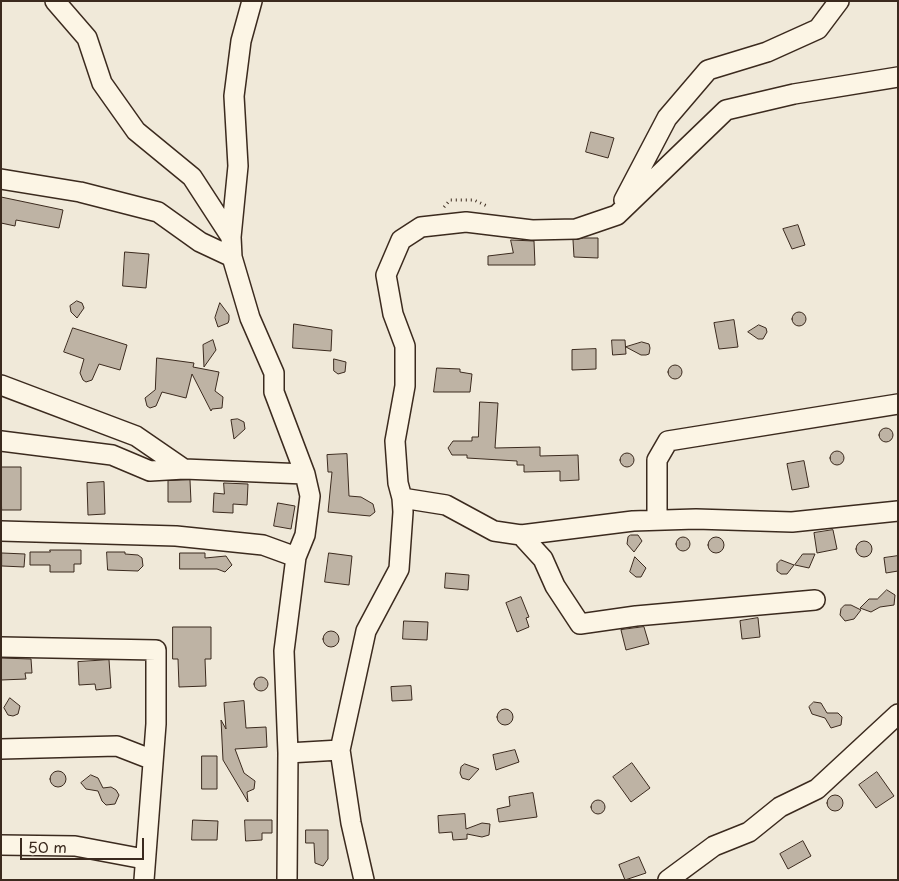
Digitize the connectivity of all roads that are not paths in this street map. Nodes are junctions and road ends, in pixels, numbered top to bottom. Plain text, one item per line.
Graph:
1 (55, 1) edge
2 (252, 1) edge
3 (839, 1) edge
4 (898, 78) edge
5 (1, 179) edge
6 (617, 215) junction
7 (231, 237) junction
8 (232, 257) junction
9 (1, 385) edge
10 (898, 404) edge
11 (1, 441) edge
12 (184, 469) junction
13 (305, 474) junction
14 (402, 498) junction
15 (898, 511) edge
16 (657, 520) junction
17 (1, 531) edge
18 (521, 535) junction
19 (296, 557) junction
20 (815, 600) dead end
21 (1, 647) edge
22 (898, 714) edge
23 (1, 749) edge
24 (340, 750) junction
25 (288, 752) junction
26 (153, 760) junction
27 (1, 845) edge
28 (144, 859) junction
29 (144, 880) edge
30 (287, 880) edge
31 (364, 880) edge
32 (668, 880) edge

1 - 7 street
2 - 7 street
3 - 6 street
4 - 6 street
5 - 8 street
6 - 14 street
7 - 8 street
8 - 13 street
9 - 12 street
10 - 16 street
11 - 12 street
12 - 13 street
13 - 19 street
14 - 18 street
14 - 24 street
15 - 16 street
16 - 18 street
17 - 19 street
18 - 20 street
19 - 25 street
21 - 26 street
22 - 32 street
23 - 26 street
24 - 25 street
24 - 31 street
25 - 30 street
26 - 28 street
27 - 28 street
28 - 29 street

